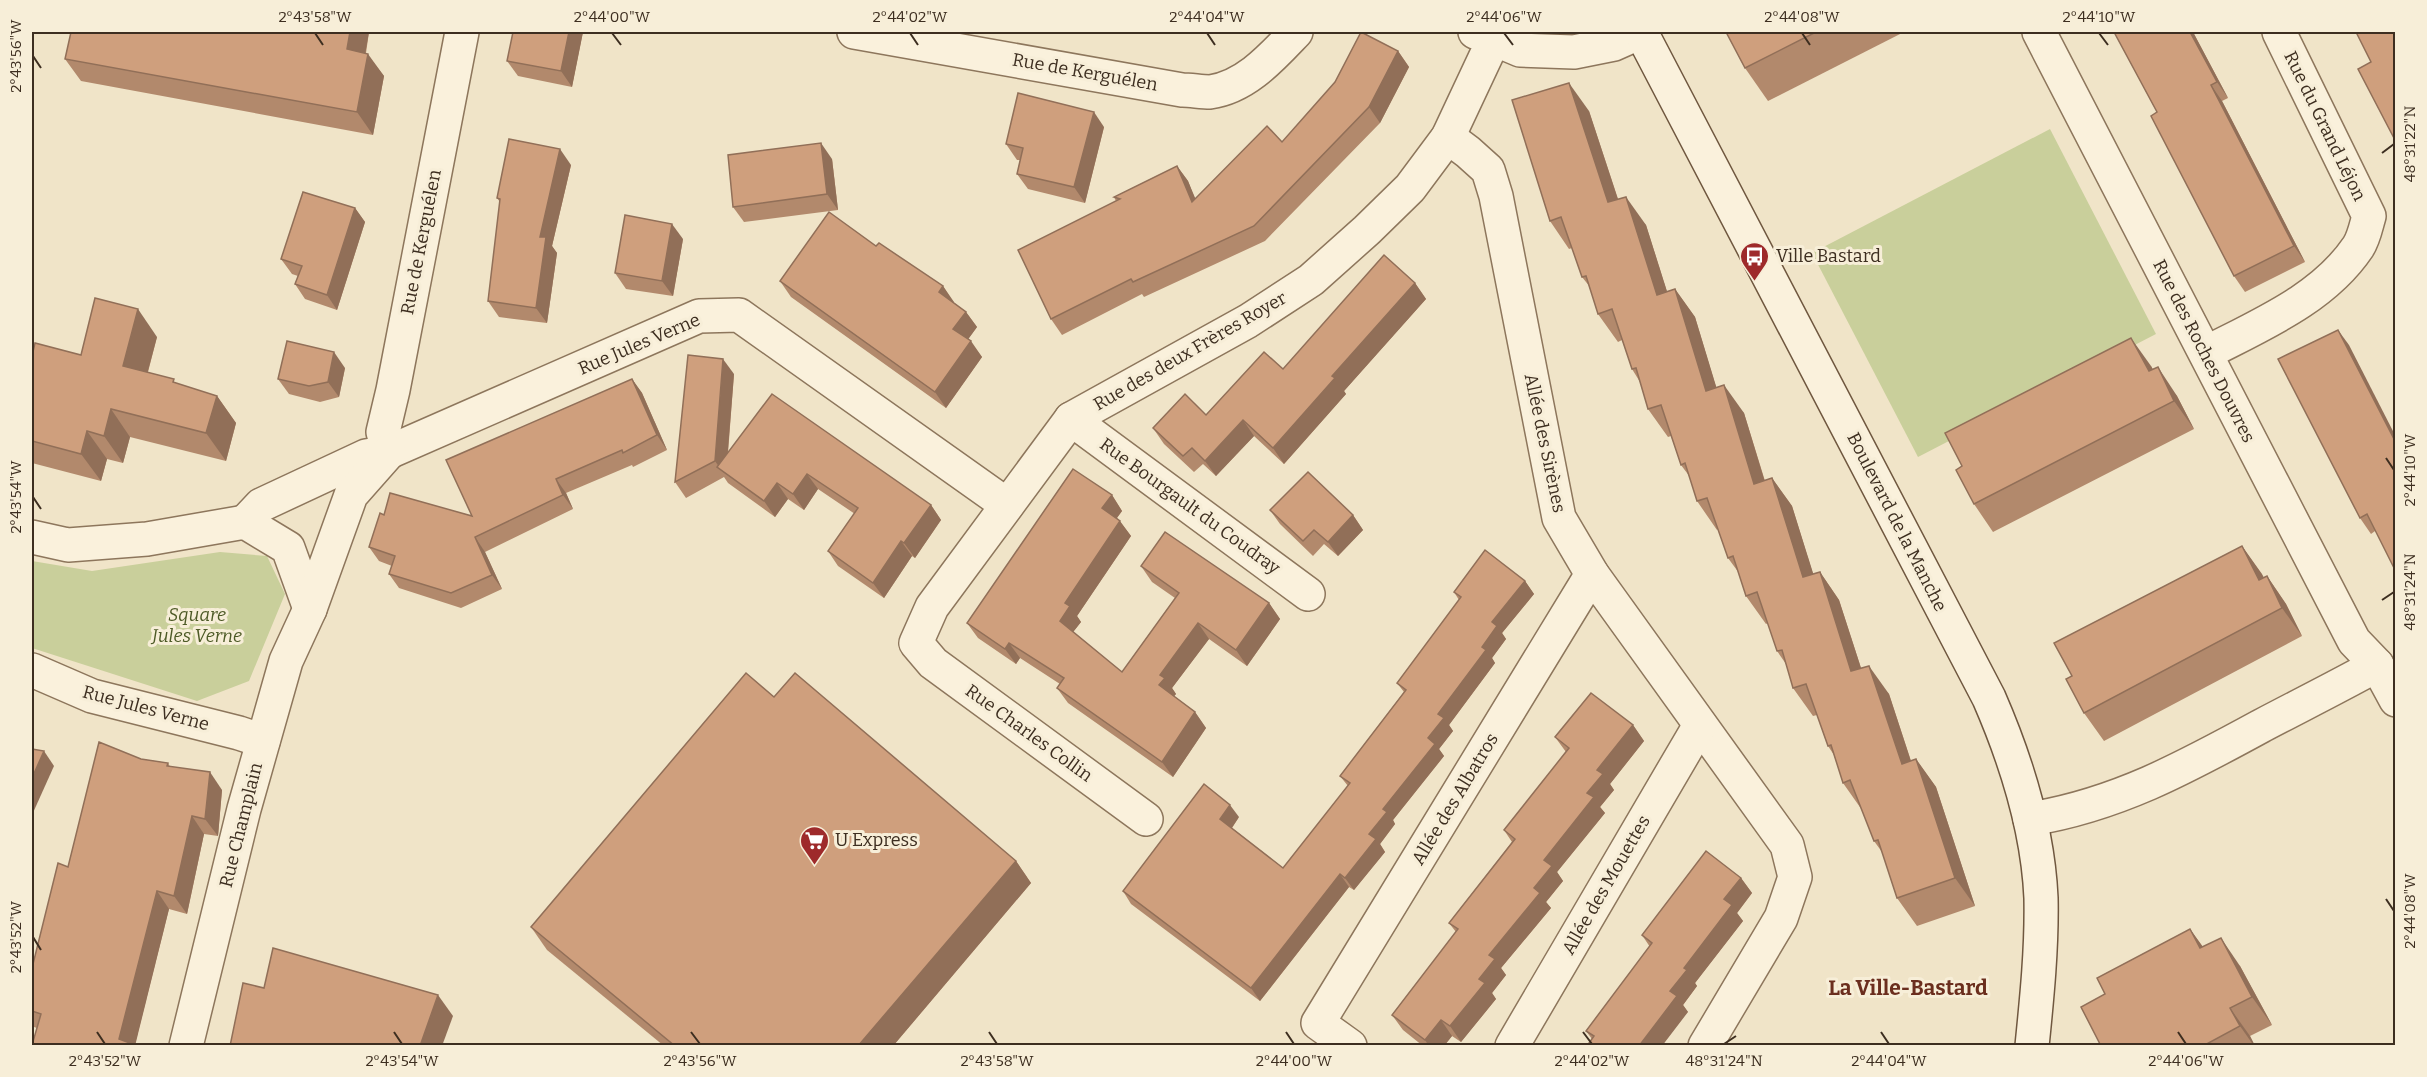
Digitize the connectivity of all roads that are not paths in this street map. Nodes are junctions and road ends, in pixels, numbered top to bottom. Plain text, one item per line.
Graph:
1 (462, 32) edge
2 (854, 32) edge
3 (1296, 32) edge
4 (1641, 32) edge
5 (2039, 32) edge
6 (2279, 32) edge
7 (1489, 34) edge
8 (1448, 137) junction
9 (2206, 353) junction
10 (1071, 419) junction
11 (389, 452) junction
12 (1007, 505) junction
13 (245, 522) junction
14 (32, 537) edge
15 (1592, 574) junction
16 (1308, 594) dead end
17 (310, 609) junction
18 (916, 643) joint
19 (2377, 665) junction
20 (32, 670) edge
21 (2396, 700) edge
22 (1700, 725) junction
23 (263, 741) junction
24 (1146, 819) dead end
25 (2030, 819) junction
26 (186, 1046) edge
27 (1350, 1046) edge
28 (1512, 1046) edge
29 (1705, 1046) edge
30 (2032, 1046) edge

1 - 11 street, Rue de Kerguélen
2 - 3 street, Rue de Kerguélen
4 - 7 street
4 - 25 street, Boulevard de la Manche
5 - 9 street, Rue des Roches Douvres
6 - 9 street, Rue du Grand Léjon
7 - 8 street, Rue des deux Frères Royer
8 - 10 street, Rue des deux Frères Royer
8 - 15 street, Allée des Sirènes
9 - 19 street, Rue des Roches Douvres
10 - 12 street, Rue des deux Frères Royer
10 - 16 street, Rue Bourgault du Coudray
11 - 12 street, Rue Jules Verne
11 - 13 street, Rue Jules Verne
11 - 17 street, Rue Champlain
12 - 18 street, Rue des deux Frères Royer
13 - 14 street
13 - 17 street
15 - 22 street, Allée des Sirènes
15 - 27 street, Allée des Albatros
17 - 23 street, Rue Champlain
18 - 24 street, Rue Charles Collin
19 - 21 street, Rue des Roches Douvres
19 - 25 street
20 - 23 street, Rue Jules Verne
22 - 28 street, Allée des Mouettes
22 - 29 street, Allée des Sirènes
23 - 26 street, Rue Champlain
25 - 30 street, Boulevard de la Manche

